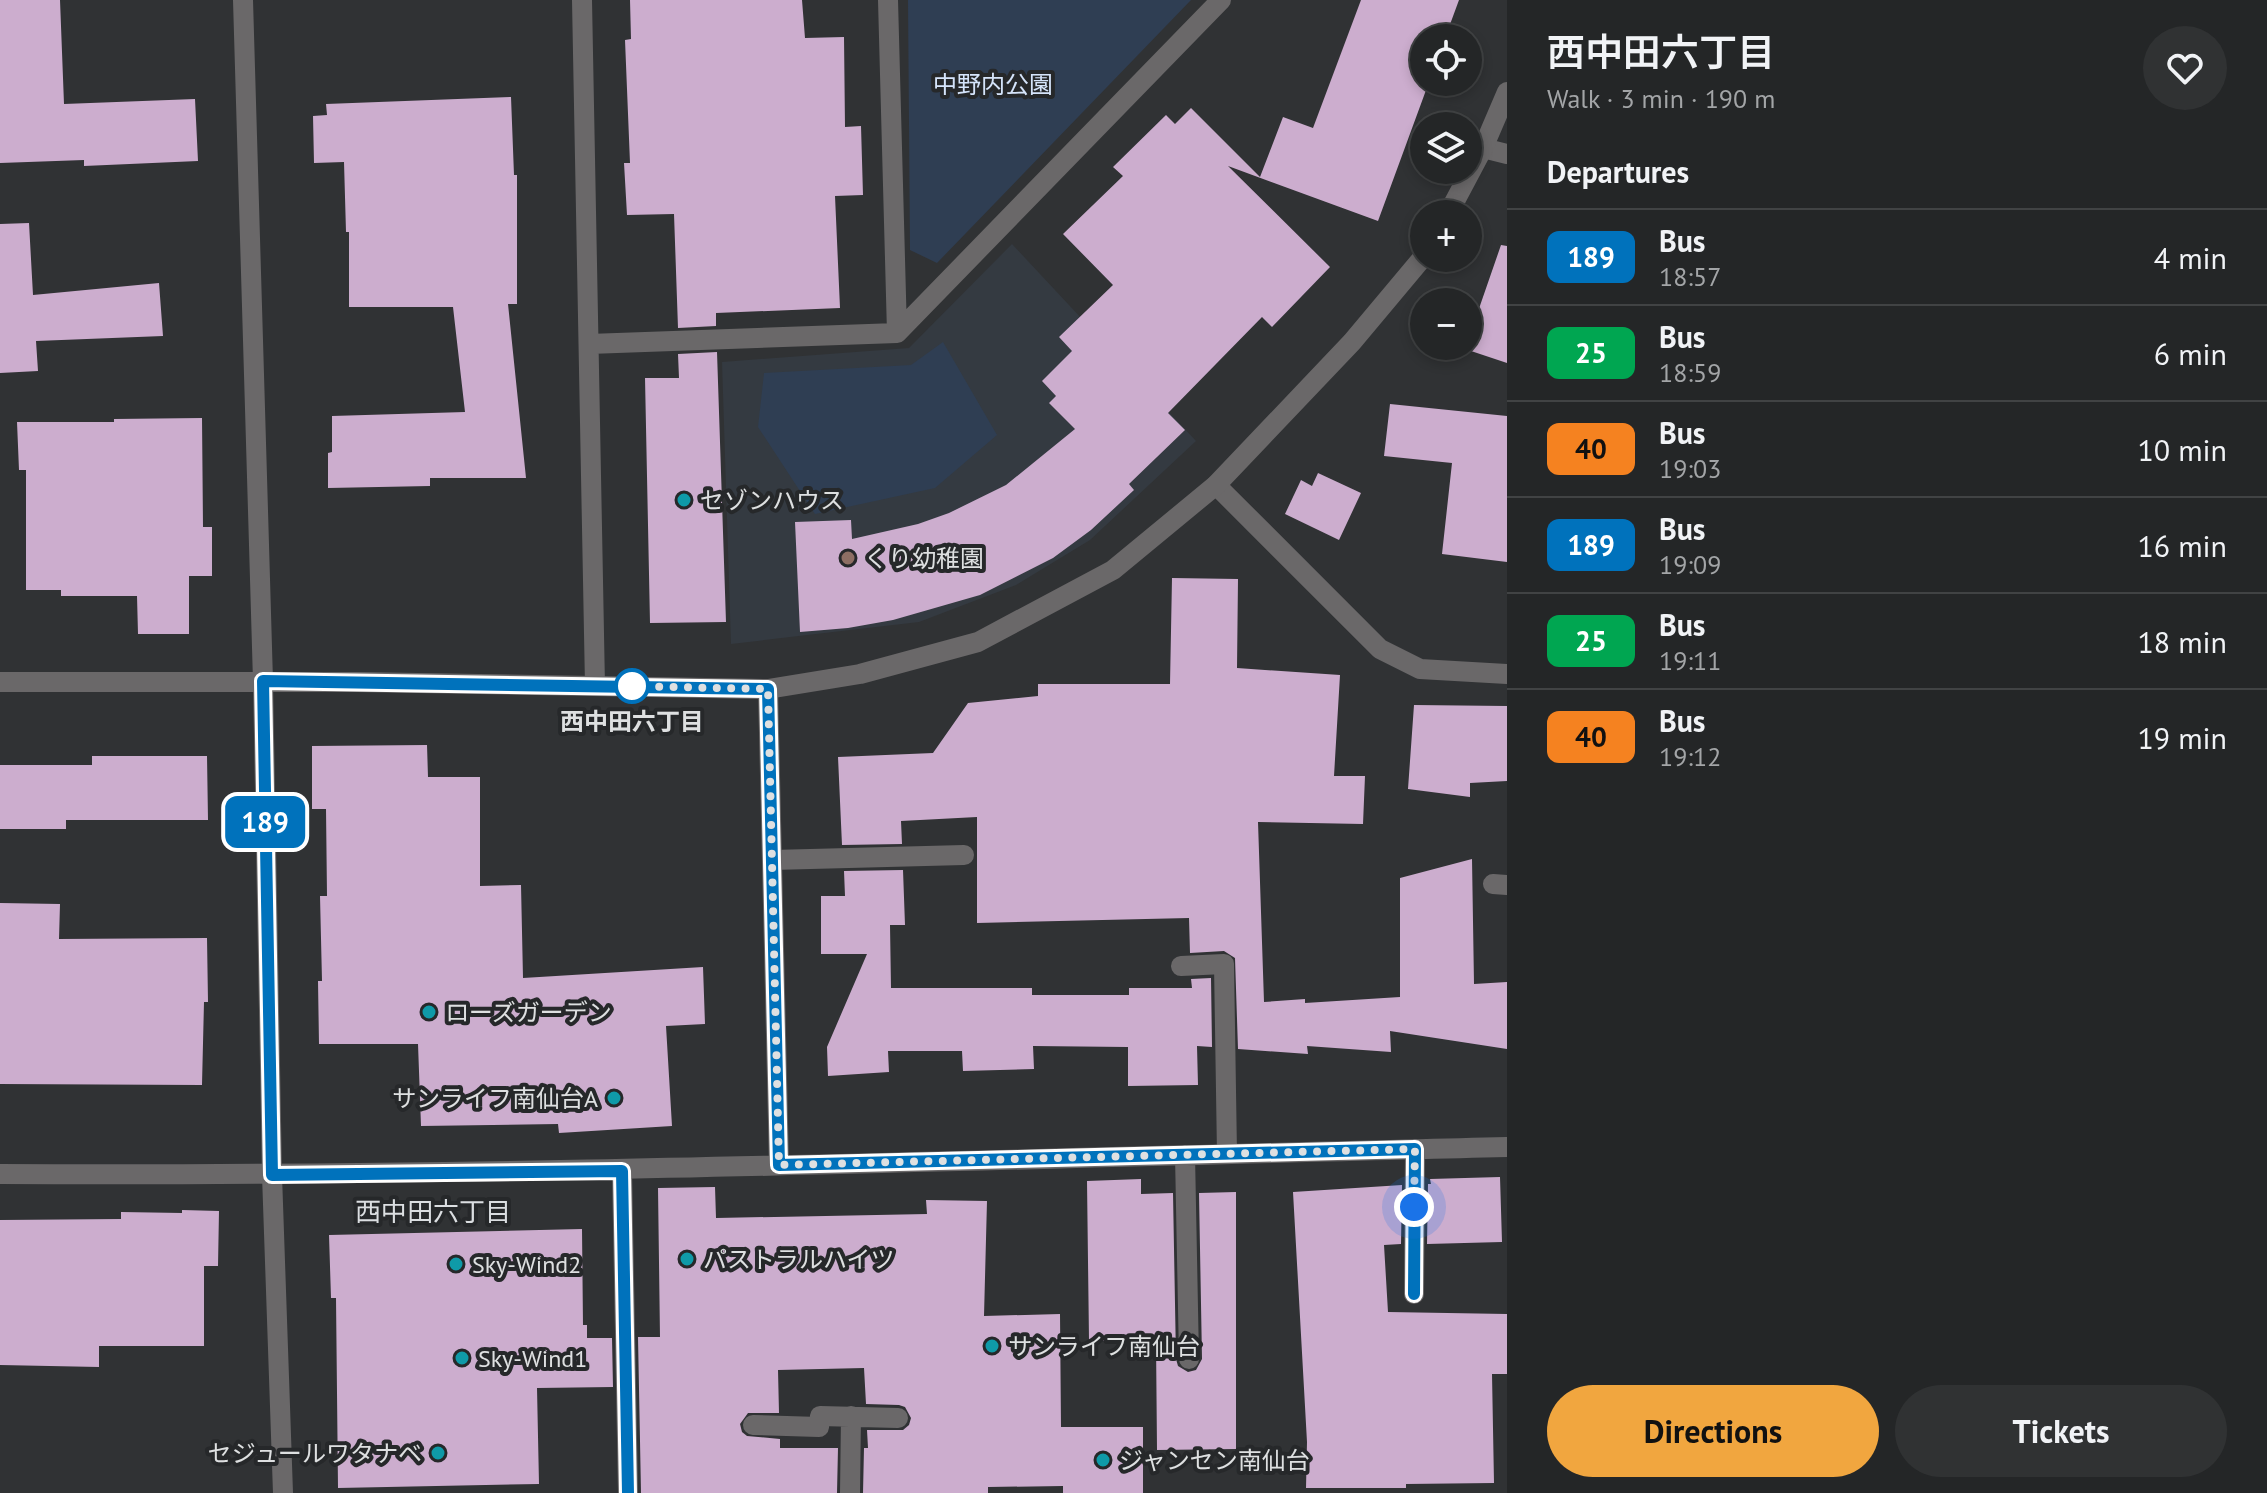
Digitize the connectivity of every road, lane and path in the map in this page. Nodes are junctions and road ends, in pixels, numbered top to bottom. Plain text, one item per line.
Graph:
1 (243, 0) edge
2 (582, 0) edge
3 (888, 0) edge
4 (1221, 0) edge
5 (1507, 92) edge
6 (1483, 148) junction
7 (1507, 154) edge
8 (1455, 200) edge
9 (1411, 272) edge
10 (897, 333) junction
11 (589, 344) junction
12 (1216, 485) junction
13 (1507, 674) edge
14 (263, 681) junction
15 (0, 682) edge
16 (595, 686) junction
17 (768, 689) junction
18 (964, 855) dead end
19 (772, 860) junction
20 (1181, 966) dead end
21 (1507, 1147) edge
22 (1415, 1149) junction
23 (1227, 1154) junction
24 (1185, 1155) junction
25 (779, 1165) junction
26 (622, 1171) junction
27 (0, 1174) edge
28 (272, 1175) junction
29 (1414, 1294) dead end
30 (1189, 1359) dead end
31 (851, 1416) junction
32 (898, 1418) dead end
33 (753, 1425) dead end
34 (283, 1493) edge
35 (628, 1493) edge
36 (850, 1493) edge

1 - 14 street
2 - 11 street
3 - 10 street
4 - 10 street
5 - 6 street
6 - 7 street
6 - 8 street
9 - 12 street
10 - 11 street
11 - 16 street
12 - 13 street
12 - 17 street
14 - 15 street
14 - 16 street
14 - 28 street
16 - 17 street
17 - 19 street
18 - 19 street
19 - 25 street
20 - 23 street
21 - 22 street
22 - 23 street
22 - 29 street
23 - 24 street
24 - 25 street
24 - 30 street
25 - 26 street
26 - 28 street
26 - 35 street
27 - 28 street
28 - 34 street
31 - 32 street
31 - 33 street
31 - 36 street

